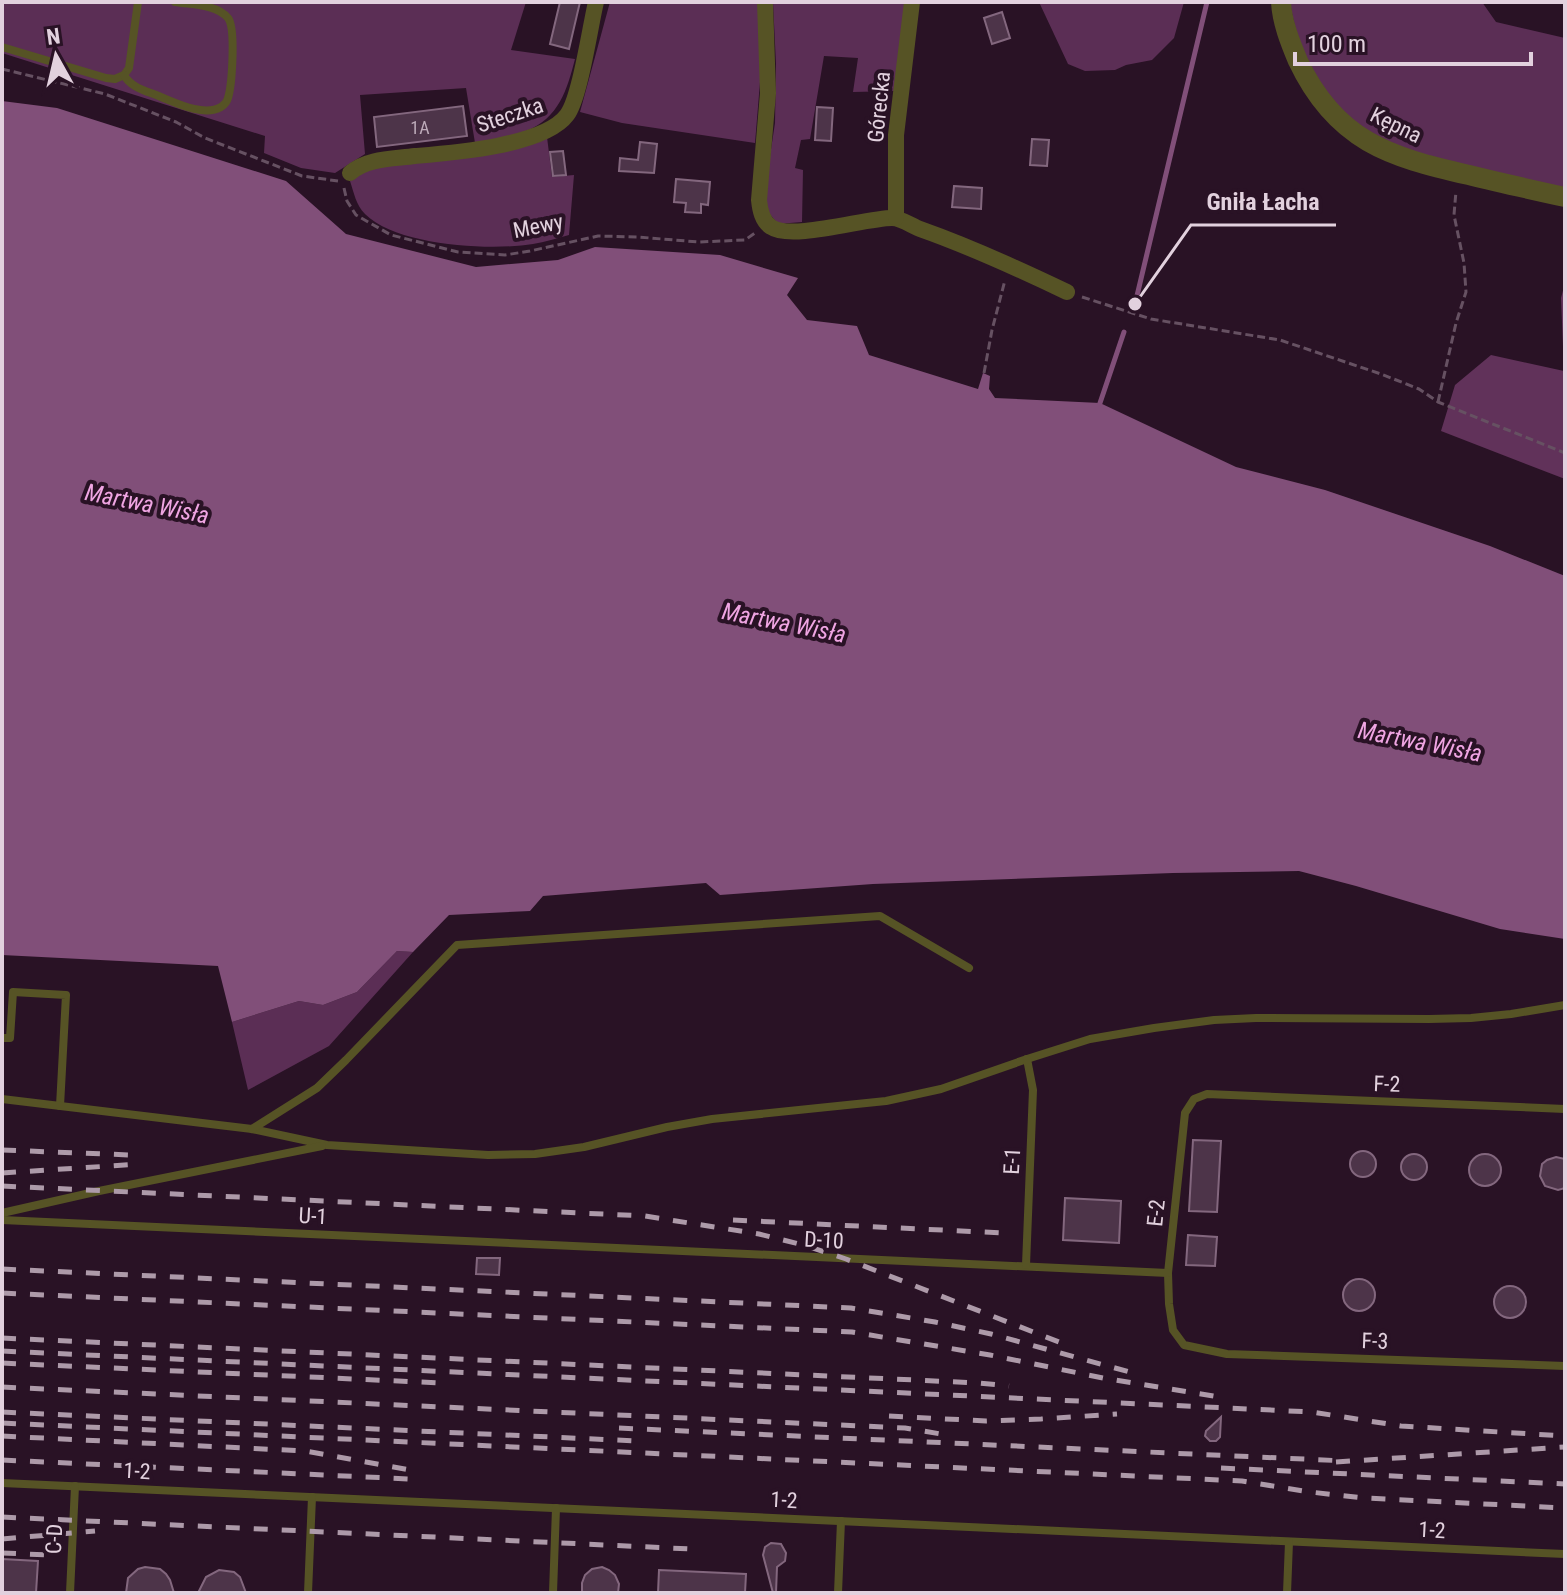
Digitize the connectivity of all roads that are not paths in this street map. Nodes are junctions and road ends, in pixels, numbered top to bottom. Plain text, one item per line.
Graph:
1 (138, 2) edge
2 (175, 2) edge
3 (596, 2) edge
4 (765, 2) edge
5 (912, 2) edge
6 (1281, 2) edge
7 (2, 47) edge
8 (124, 75) junction
9 (346, 177) road end
10 (1565, 197) edge
11 (896, 218) junction
12 (1067, 292) road end
13 (969, 968) dead end
14 (1565, 1005) edge
15 (2, 1038) edge
16 (1027, 1059) junction
17 (1207, 1094) joint
18 (2, 1099) edge
19 (60, 1106) junction
20 (1565, 1109) edge
21 (252, 1129) junction
22 (327, 1145) junction
23 (2, 1213) edge
24 (2, 1220) edge
25 (622, 1249) joint
26 (1026, 1265) junction
27 (1168, 1273) junction
28 (1184, 1345) joint
29 (1565, 1366) edge
30 (2, 1483) edge
31 (75, 1486) junction
32 (312, 1497) junction
33 (556, 1508) junction
34 (841, 1521) junction
35 (1289, 1542) junction
36 (1565, 1554) edge
37 (70, 1593) edge
38 (308, 1593) edge
39 (553, 1593) edge
40 (838, 1593) edge
41 (1287, 1593) edge

1 - 8 lane
2 - 8 lane
3 - 9 street, Steczka
4 - 11 street
5 - 11 street, Górecka
6 - 10 street, Kępna
7 - 8 lane
11 - 12 street
13 - 21 lane
14 - 16 lane
15 - 19 lane
16 - 22 lane
16 - 26 lane, E-1
17 - 20 lane, F-2
17 - 27 lane, E-2
18 - 19 lane
19 - 21 lane
21 - 22 lane
22 - 23 lane
24 - 25 lane, U-1
25 - 26 lane, D-10
26 - 27 lane, D-10
27 - 28 lane, E-2
28 - 29 lane, F-3
30 - 31 lane, 1-2
31 - 32 lane, 1-2
31 - 37 lane, C-D
32 - 33 lane, 1-2
32 - 38 lane
33 - 34 lane, 1-2
33 - 39 lane
34 - 35 lane, 1-2
34 - 40 lane
35 - 36 lane, 1-2
35 - 41 lane

